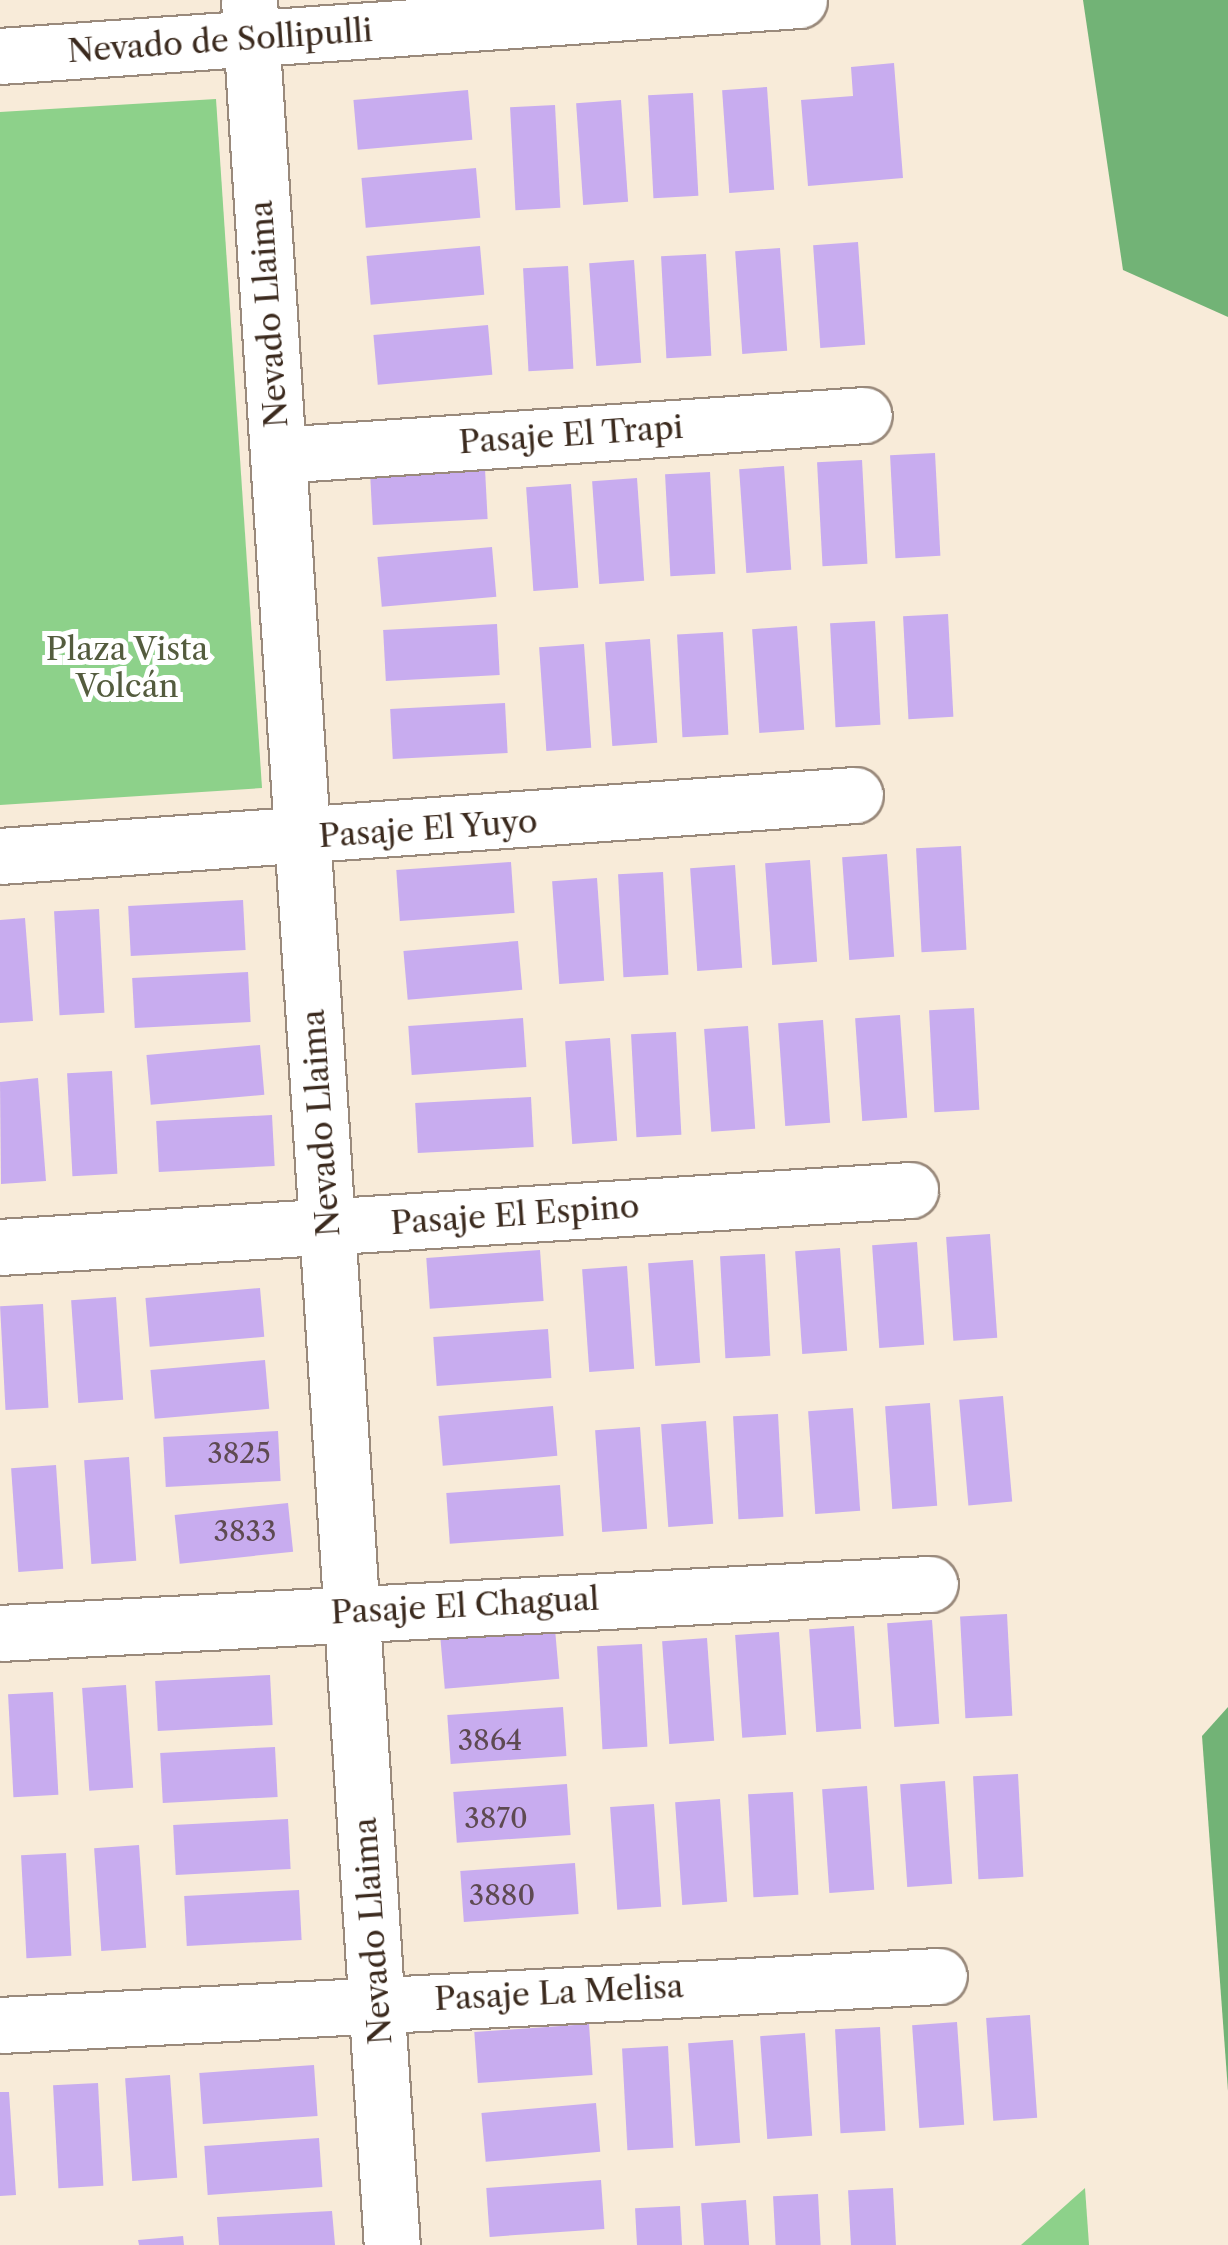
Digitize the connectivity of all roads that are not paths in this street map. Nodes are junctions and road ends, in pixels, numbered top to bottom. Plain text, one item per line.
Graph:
1 (799, 0) edge
2 (250, 19) edge
3 (0, 56) edge
4 (864, 414) dead end
5 (278, 455) junction
6 (855, 795) dead end
7 (303, 838) junction
8 (0, 856) edge
9 (910, 1190) dead end
10 (327, 1226) junction
11 (0, 1247) edge
12 (930, 1584) dead end
13 (352, 1611) junction
14 (0, 1632) edge
15 (939, 1976) dead end
16 (377, 2002) junction
17 (0, 2026) edge
18 (392, 2245) edge

1 - 2 street, Nevado de Sollipulli
2 - 3 street, Nevado de Sollipulli
2 - 5 street, Nevado Llaima
4 - 5 street, Pasaje El Trapi
5 - 7 street, Nevado Llaima
6 - 7 street, Pasaje El Yuyo
7 - 8 street, Pasaje El Yuyo
7 - 10 street, Nevado Llaima
9 - 10 street, Pasaje El Espino
10 - 11 street, Pasaje El Espino
10 - 13 street, Nevado Llaima
12 - 13 street, Pasaje El Chagual
13 - 14 street, Pasaje El Chagual
13 - 16 street, Nevado Llaima
15 - 16 street, Pasaje La Melisa
16 - 17 street, Pasaje La Melisa
16 - 18 street, Nevado Llaima

